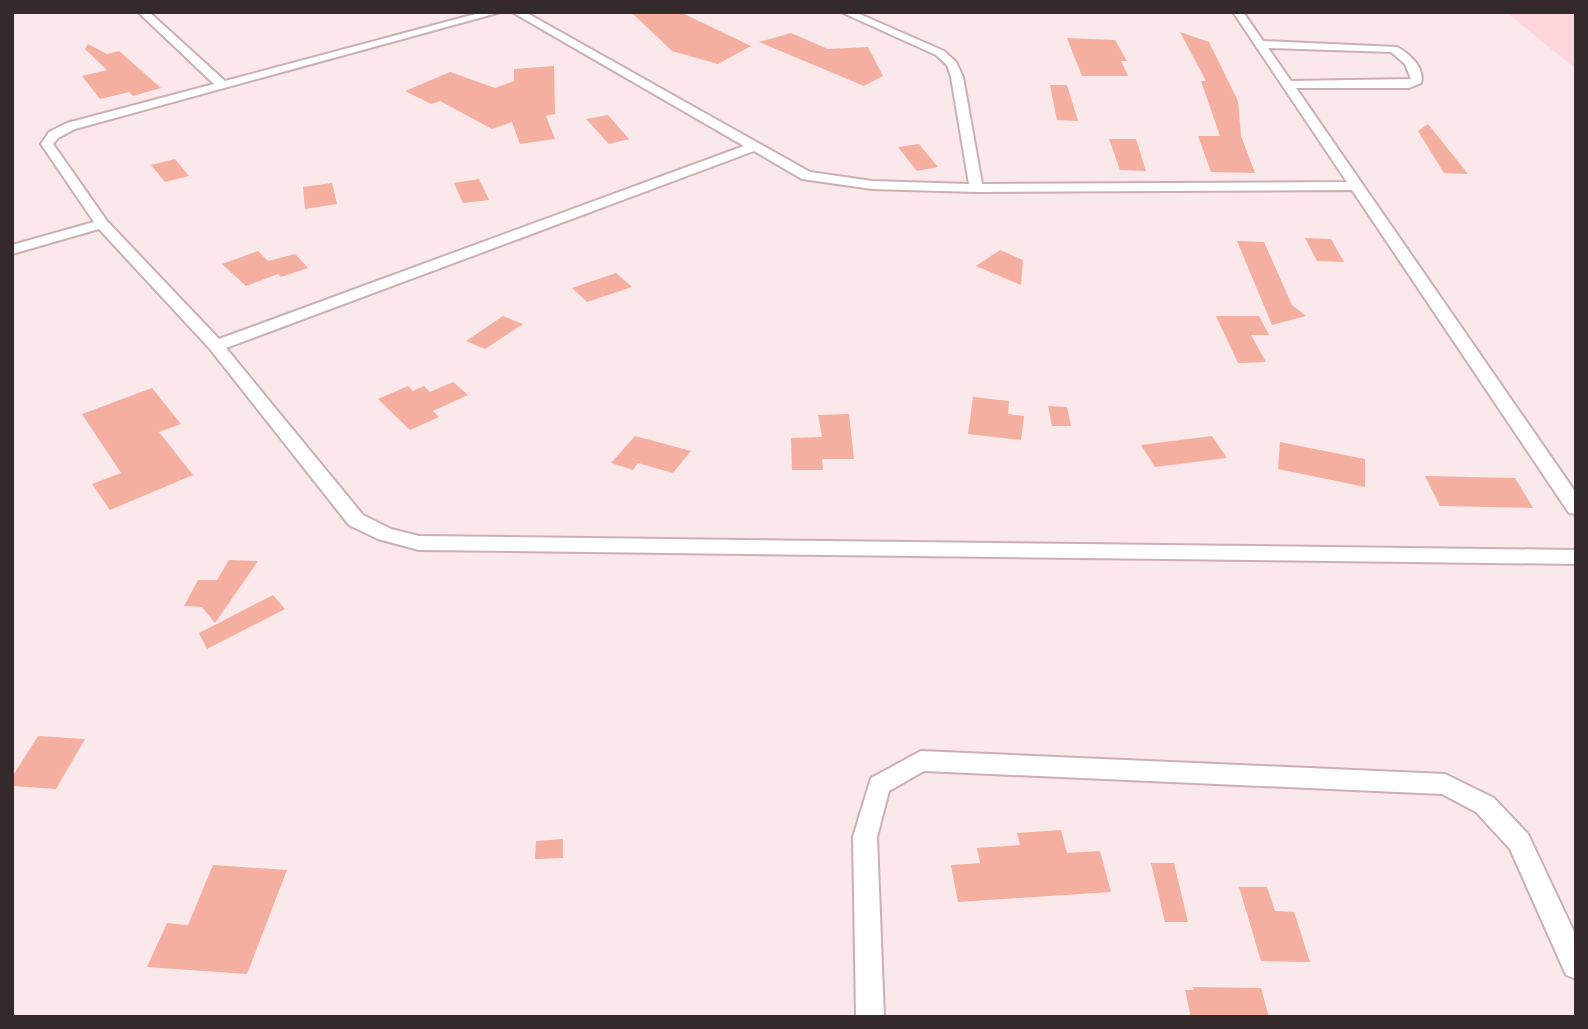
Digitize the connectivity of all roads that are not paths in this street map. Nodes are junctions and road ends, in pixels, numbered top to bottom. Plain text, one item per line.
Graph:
1 (144, 12) edge
2 (496, 12) edge
3 (517, 12) edge
4 (846, 12) edge
5 (1238, 12) edge
6 (1260, 44) junction
7 (222, 85) junction
8 (1290, 85) junction
9 (753, 148) junction
10 (1356, 186) junction
11 (976, 188) junction
12 (102, 224) junction
13 (12, 250) edge
14 (216, 346) junction
15 (1576, 508) edge
16 (1576, 557) edge
17 (1576, 966) edge
18 (870, 1017) edge

1 - 7 street
2 - 7 street
3 - 9 street
4 - 11 street
5 - 6 street
6 - 8 street
6 - 8 street
7 - 12 street
8 - 10 street
9 - 11 street
9 - 14 street
10 - 11 street
10 - 15 street
12 - 13 street
12 - 14 street
14 - 16 street
17 - 18 street

